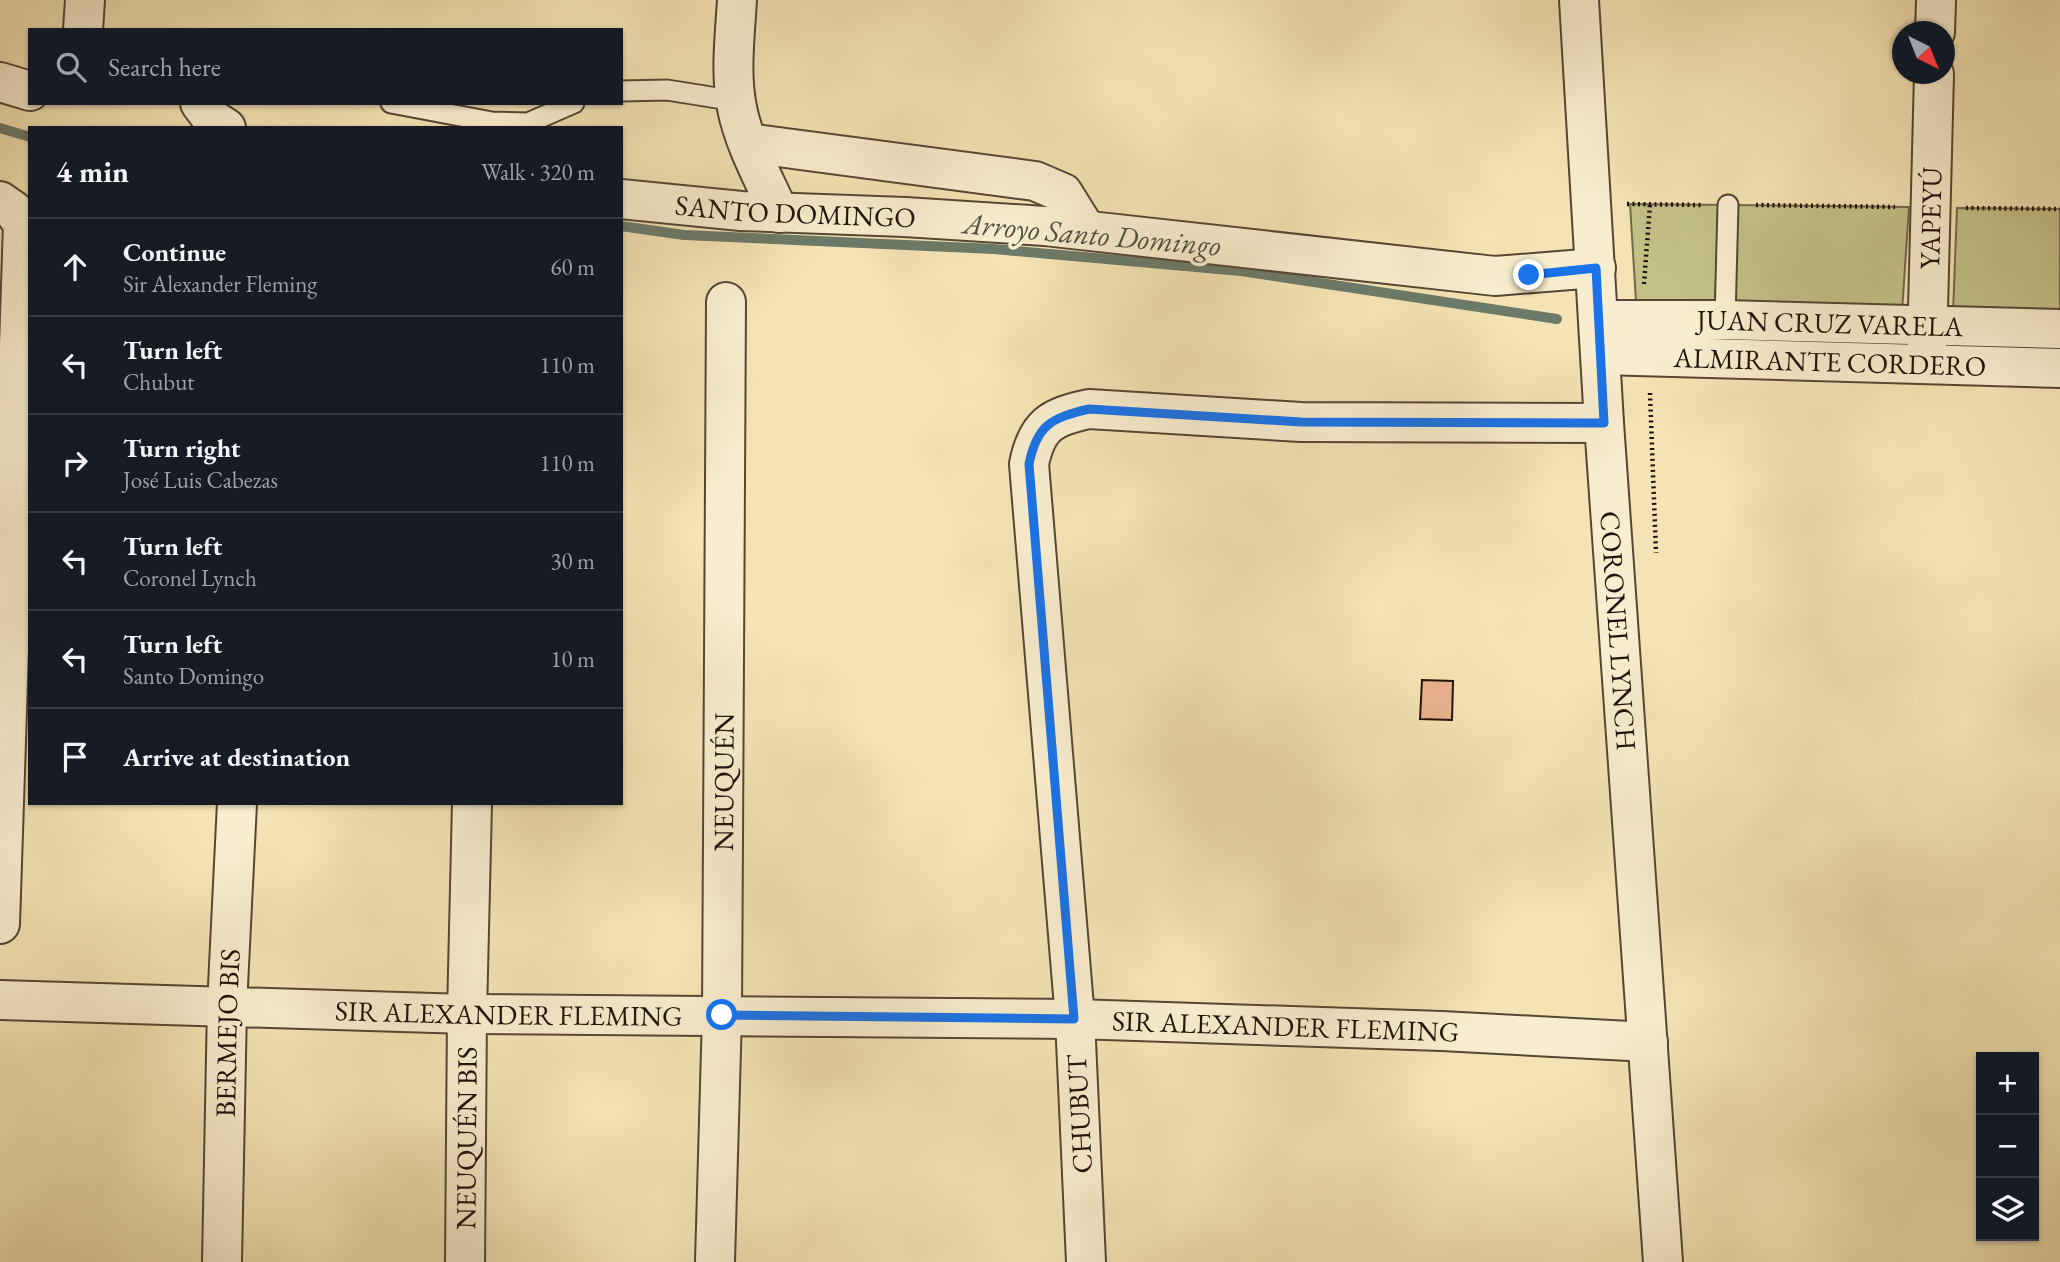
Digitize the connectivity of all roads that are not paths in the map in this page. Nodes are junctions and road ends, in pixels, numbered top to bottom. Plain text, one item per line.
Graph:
1 (85, 0) edge
2 (737, 0) edge
3 (1579, 0) edge
4 (1936, 0) edge
5 (1935, 21) edge
6 (83, 28) edge
7 (0, 82) edge
8 (1934, 84) edge
9 (28, 90) edge
10 (623, 91) edge
11 (736, 101) junction
12 (201, 105) edge
13 (402, 105) edge
14 (569, 105) edge
15 (222, 126) edge
16 (748, 143) junction
17 (623, 200) edge
18 (0, 201) edge
19 (1728, 205) road end
20 (779, 213) junction
21 (1086, 230) junction
22 (1596, 268) junction
23 (726, 302) dead end
24 (1725, 320) junction
25 (1928, 325) junction
26 (2060, 330) edge
27 (1600, 337) junction
28 (1926, 365) junction
29 (2060, 368) edge
30 (1604, 423) junction
31 (237, 805) edge
32 (472, 805) edge
33 (0, 924) edge
34 (0, 1000) edge
35 (227, 1006) junction
36 (467, 1014) junction
37 (722, 1015) junction
38 (1074, 1019) junction
39 (1648, 1042) junction
40 (222, 1262) edge
41 (465, 1262) edge
42 (715, 1262) edge
43 (1086, 1262) edge
44 (1663, 1262) edge

1 - 6 street
2 - 11 street
3 - 22 street, CORONEL LYNCH
4 - 5 street
7 - 9 street
8 - 25 street, YAPEYÚ
10 - 11 lane
11 - 16 street
12 - 15 street
13 - 14 lane
16 - 20 street
16 - 21 street
17 - 20 street, SANTO DOMINGO
18 - 33 street
19 - 24 lane
20 - 21 street, SANTO DOMINGO
21 - 22 street, SANTO DOMINGO
22 - 27 street, CORONEL LYNCH
23 - 37 street, NEUQUÉN
24 - 25 street, JUAN CRUZ VARELA
24 - 27 street, JUAN CRUZ VARELA
25 - 26 street, JUAN CRUZ VARELA
25 - 28 street, YAPEYÚ
27 - 28 street, ALMIRANTE CORDERO
27 - 30 street, CORONEL LYNCH
28 - 29 street, ALMIRANTE CORDERO
30 - 38 street, CHUBUT
30 - 39 street, CORONEL LYNCH
31 - 35 street, BERMEJO BIS
32 - 36 street, NEUQUÉN BIS
34 - 35 street, SIR ALEXANDER FLEMING
35 - 36 street, SIR ALEXANDER FLEMING
35 - 40 street, BERMEJO BIS
36 - 37 street, SIR ALEXANDER FLEMING
36 - 41 street, NEUQUÉN BIS
37 - 38 street, SIR ALEXANDER FLEMING
37 - 42 street, NEUQUÉN
38 - 39 street, SIR ALEXANDER FLEMING
38 - 43 street, CHUBUT
39 - 44 street, CORONEL LYNCH

